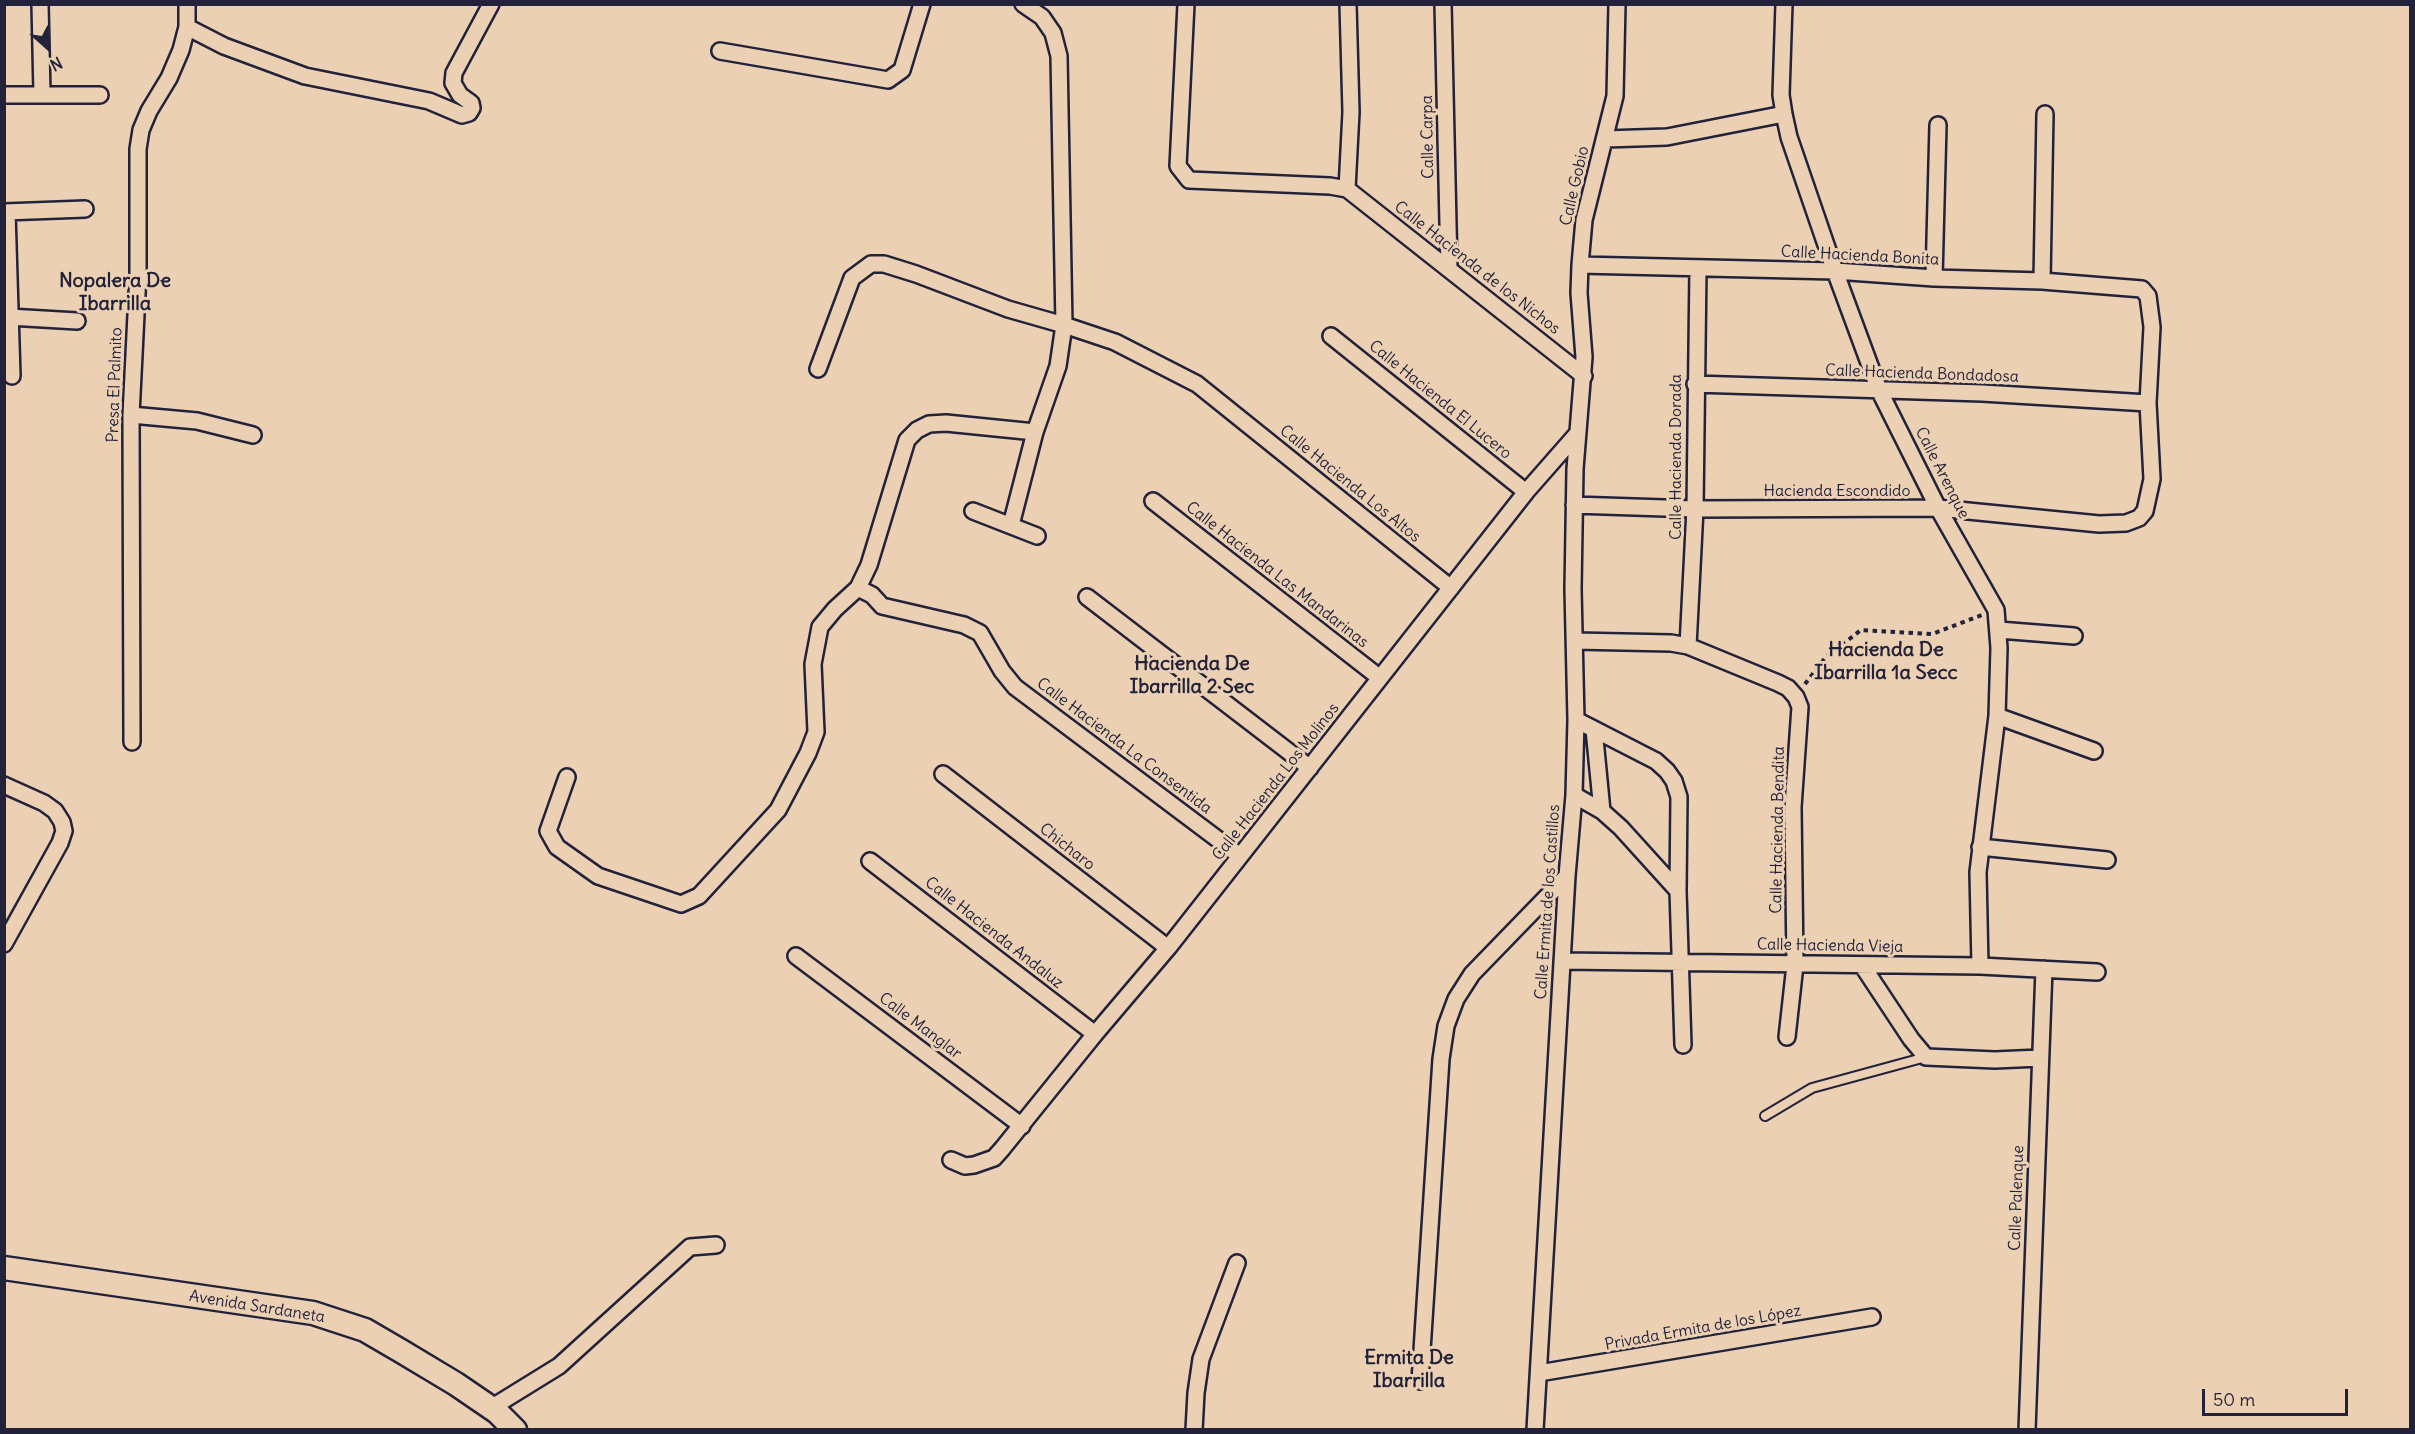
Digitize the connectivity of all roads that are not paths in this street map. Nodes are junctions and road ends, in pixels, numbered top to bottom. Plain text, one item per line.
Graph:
1 (40, 4) edge
2 (187, 4) edge
3 (491, 4) edge
4 (922, 4) edge
5 (1023, 4) edge
6 (1186, 4) edge
7 (1348, 4) edge
8 (1443, 4) edge
9 (1617, 4) edge
10 (1784, 4) edge
11 (187, 27) junction
12 (720, 51) dead end
13 (4, 94) edge
14 (42, 94) junction
15 (100, 95) dead end
16 (1784, 114) junction
17 (2045, 114) dead end
18 (1938, 125) dead end
19 (1605, 139) junction
20 (1347, 189) junction
21 (85, 209) dead end
22 (6, 212) edge
23 (1580, 265) junction
24 (1449, 268) junction
25 (1698, 268) junction
26 (1835, 271) junction
27 (1934, 278) junction
28 (2042, 280) junction
29 (2138, 288) joint
30 (9, 316) junction
31 (77, 321) dead end
32 (1064, 325) junction
33 (1331, 336) dead end
34 (818, 369) dead end
35 (12, 376) dead end
36 (1584, 376) junction
37 (1695, 384) junction
38 (1879, 390) junction
39 (2148, 403) junction
40 (131, 415) junction
41 (1035, 432) junction
42 (253, 435) dead end
43 (1576, 435) junction
44 (1526, 492) junction
45 (1153, 501) dead end
46 (1575, 505) junction
47 (1938, 508) junction
48 (1695, 509) junction
49 (974, 512) dead end
50 (1011, 525) junction
51 (1037, 536) dead end
52 (858, 588) junction
53 (1451, 588) junction
54 (1087, 597) dead end
55 (1999, 630) junction
56 (2074, 636) dead end
57 (1575, 641) junction
58 (1688, 646) junction
59 (1380, 678) junction
60 (1996, 716) junction
61 (1576, 720) junction
62 (1594, 729) junction
63 (132, 742) dead end
64 (2094, 751) dead end
65 (1310, 768) junction
66 (944, 774) dead end
67 (567, 777) dead end
68 (4, 785) edge
69 (1574, 795) junction
70 (1602, 811) junction
71 (1980, 848) junction
72 (1240, 856) junction
73 (2107, 860) dead end
74 (870, 861) dead end
75 (1567, 876) junction
76 (1678, 891) junction
77 (5, 942) edge
78 (1168, 948) junction
79 (796, 956) dead end
80 (1562, 961) junction
81 (1681, 962) junction
82 (1795, 965) junction
83 (1862, 965) junction
84 (1980, 966) junction
85 (2044, 969) junction
86 (2097, 972) dead end
87 (1095, 1034) junction
88 (1787, 1037) dead end
89 (1683, 1045) dead end
90 (1926, 1057) junction
91 (2040, 1058) junction
92 (1765, 1116) dead end
93 (1022, 1126) junction
94 (951, 1160) dead end
95 (716, 1245) dead end
96 (1237, 1263) dead end
97 (4, 1268) edge
98 (1872, 1317) dead end
99 (1539, 1373) junction
100 (1420, 1381) dead end
101 (491, 1408) junction
102 (514, 1430) edge
103 (1194, 1430) edge
104 (1534, 1430) edge
105 (2027, 1430) edge

1 - 14 street
2 - 11 street, Presa El Palmito
3 - 11 street
4 - 12 street
5 - 32 street
6 - 20 street
7 - 20 street
8 - 24 street, Calle Carpa
9 - 19 street, Calle Gobio
10 - 16 street, Calle Arenque
11 - 40 street, Presa El Palmito
13 - 14 street
14 - 15 street
16 - 19 street
16 - 26 street, Calle Arenque
17 - 28 street
18 - 27 street
19 - 23 street, Calle Gobio
20 - 24 street, Calle Hacienda de los Nichos
21 - 22 street
22 - 30 street
23 - 25 street, Calle Hacienda Bonita
23 - 36 street, Calle Gobio
24 - 36 street, Calle Hacienda de los Nichos
25 - 26 street, Calle Hacienda Bonita
25 - 37 street, Calle Hacienda Dorada
26 - 27 street, Calle Hacienda Bonita
26 - 38 street, Calle Arenque
27 - 28 street, Calle Hacienda Bonita
28 - 29 street, Calle Hacienda Bonita
29 - 39 street, Hacienda Escondido
30 - 31 street
30 - 35 street
32 - 34 street, Calle Hacienda Los Altos
32 - 41 street
32 - 53 street, Calle Hacienda Los Altos
33 - 44 street, Calle Hacienda El Lucero
36 - 43 street, Calle Ermita de los Castillos
37 - 38 street, Calle Hacienda Bondadosa
37 - 48 street, Calle Hacienda Dorada
38 - 39 street, Calle Hacienda Bondadosa
38 - 47 street, Calle Arenque
39 - 47 street, Hacienda Escondido
40 - 42 street
40 - 63 street, Presa El Palmito
41 - 50 street
41 - 52 street
43 - 44 street, Calle Hacienda Los Molinos
43 - 46 street, Calle Ermita de los Castillos
44 - 53 street, Calle Hacienda Los Molinos
45 - 59 street, Calle Hacienda Las Mandarinas
46 - 48 street, Hacienda Escondido
46 - 57 street, Calle Ermita de los Castillos
47 - 48 street, Hacienda Escondido
47 - 55 street, Calle Arenque
48 - 58 street, Calle Hacienda Dorada
49 - 50 street
50 - 51 street
52 - 67 street
52 - 72 street, Calle Hacienda La Consentida
53 - 59 street, Calle Hacienda Los Molinos
54 - 65 street
55 - 56 street
55 - 60 street, Calle Arenque
57 - 58 street
57 - 61 street, Calle Ermita de los Castillos
58 - 82 street, Calle Hacienda Bendita
59 - 65 street, Calle Hacienda Los Molinos
60 - 64 street
60 - 71 street, Calle Arenque
61 - 62 street
61 - 69 street, Calle Ermita de los Castillos
62 - 70 street
62 - 76 street
65 - 72 street, Calle Hacienda Los Molinos
66 - 78 street, Chicharo
68 - 77 street
69 - 70 street
69 - 75 street, Calle Ermita de los Castillos
70 - 76 street
71 - 73 street
71 - 84 street, Calle Arenque
72 - 78 street, Calle Hacienda Los Molinos
74 - 87 street, Calle Hacienda Andaluz
75 - 80 street, Calle Ermita de los Castillos
75 - 100 street
76 - 81 street
78 - 87 street, Calle Hacienda Los Molinos
79 - 93 street, Calle Manglar
80 - 81 street, Calle Hacienda Vieja
80 - 99 street, Calle Ermita de los Castillos
81 - 82 street, Calle Hacienda Vieja
81 - 89 street
82 - 83 street, Calle Hacienda Vieja
82 - 88 street, Calle Hacienda Bendita
83 - 84 street, Calle Hacienda Vieja
83 - 90 street
84 - 85 street, Calle Hacienda Vieja
85 - 86 street, Calle Hacienda Vieja
85 - 91 street, Calle Palenque
87 - 93 street, Calle Hacienda Los Molinos
90 - 91 street
90 - 92 lane
91 - 105 street, Calle Palenque
93 - 94 street, Calle Hacienda Los Molinos
95 - 101 street
96 - 103 street
97 - 101 street, Avenida Sardaneta
98 - 99 street, Privada Ermita de los López
99 - 104 street, Calle Ermita de los Castillos
101 - 102 street, Avenida Sardaneta

